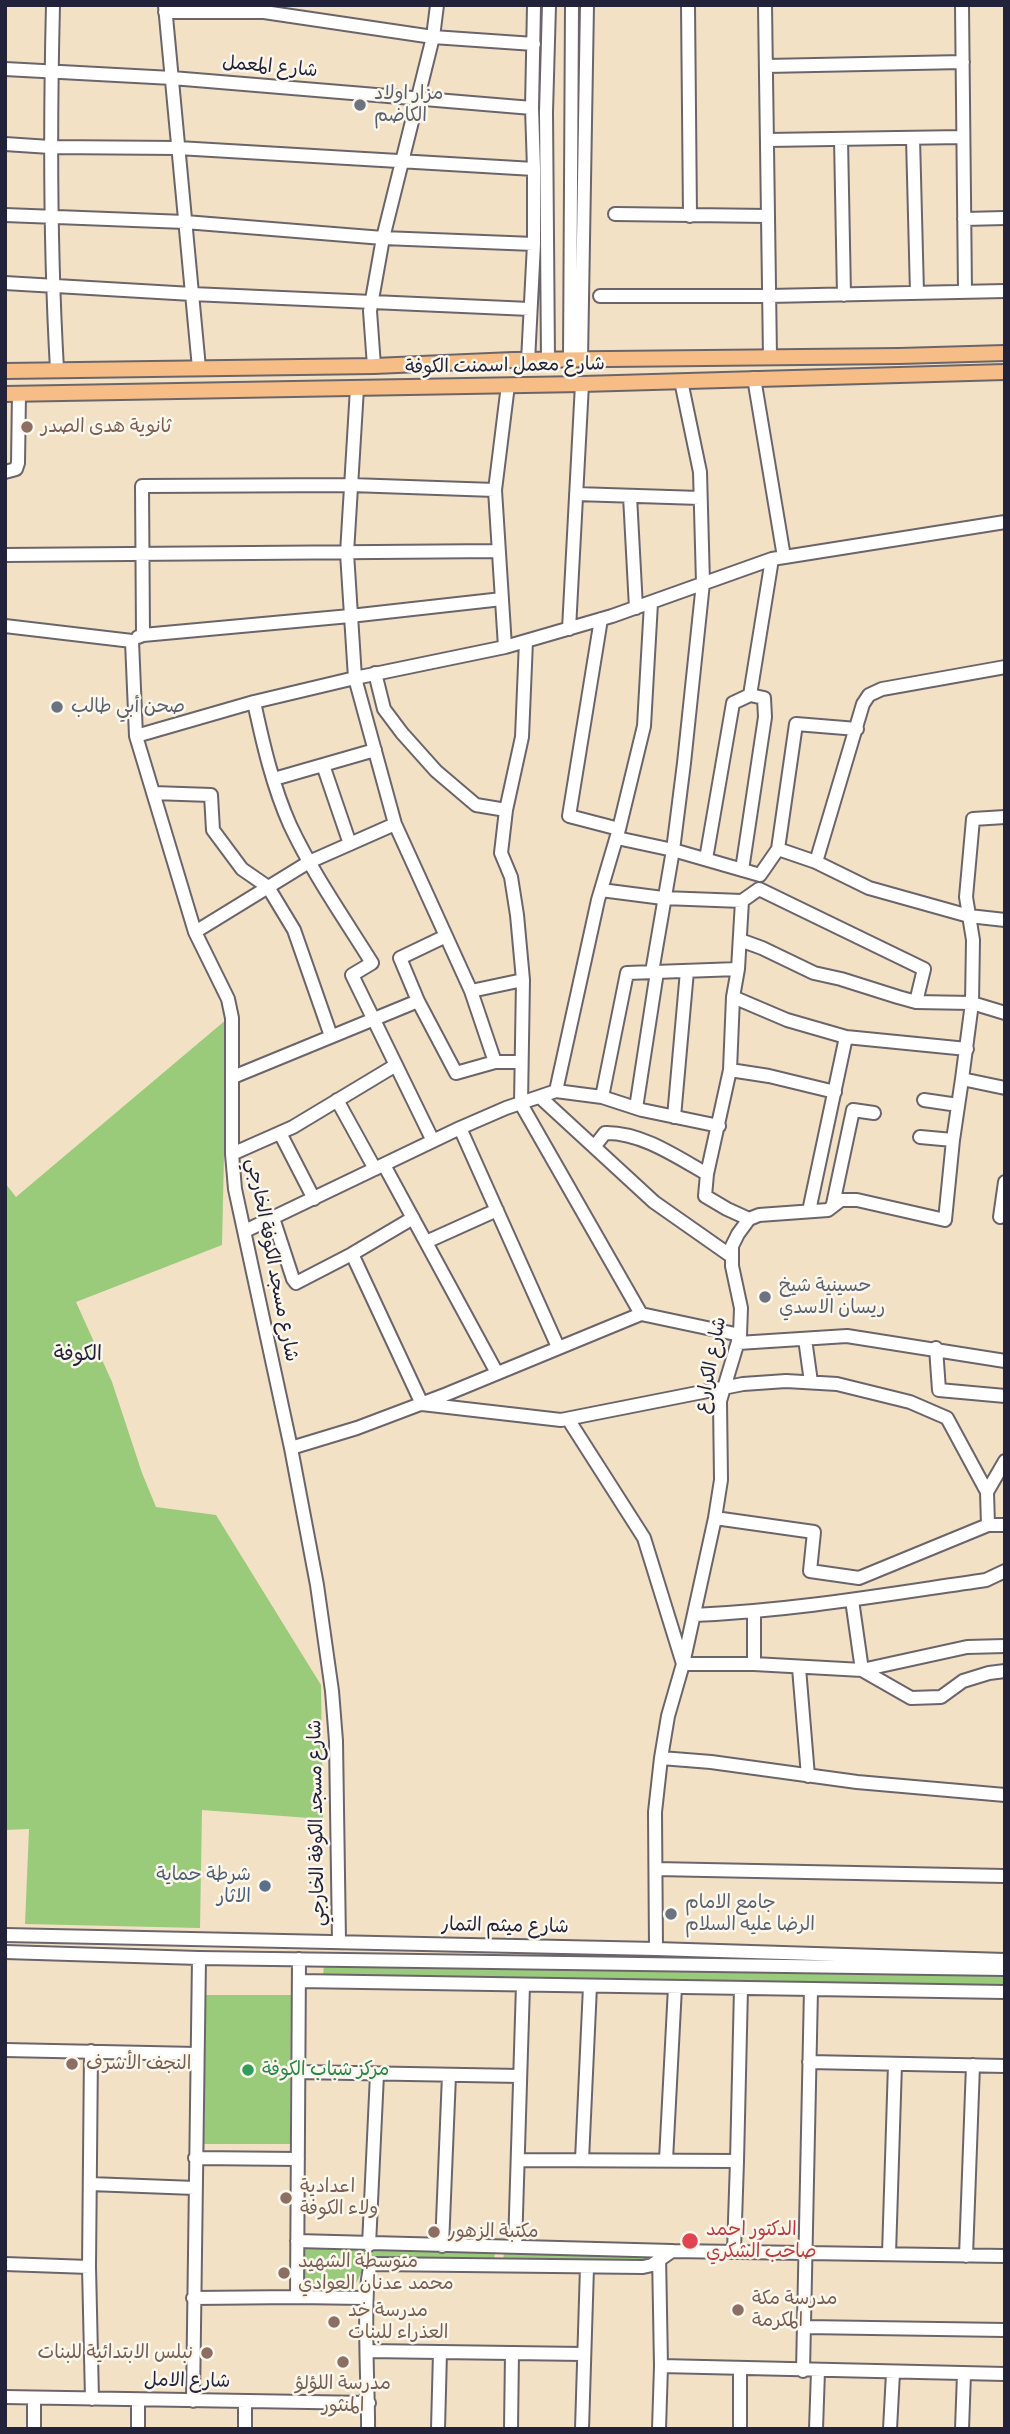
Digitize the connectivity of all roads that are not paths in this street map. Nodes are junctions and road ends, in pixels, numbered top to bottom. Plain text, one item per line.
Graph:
1 (53, 5) edge
2 (437, 5) edge
3 (534, 5) edge
4 (549, 5) edge
5 (572, 5) edge
6 (587, 5) edge
7 (688, 5) edge
8 (765, 5) edge
9 (962, 5) edge
10 (165, 8) edge
11 (433, 37) junction
12 (534, 44) junction
13 (963, 62) junction
14 (766, 66) junction
15 (5, 69) edge
16 (51, 70) junction
17 (172, 78) junction
18 (418, 100) junction
19 (531, 108) junction
20 (963, 137) junction
21 (914, 138) junction
22 (841, 139) junction
23 (767, 140) junction
24 (5, 144) edge
25 (50, 147) junction
26 (178, 148) junction
27 (577, 159) junction
28 (404, 160) junction
29 (538, 165) junction
30 (615, 214) dead end
31 (5, 215) edge
32 (690, 216) junction
33 (768, 216) junction
34 (52, 218) junction
35 (1005, 218) edge
36 (964, 219) junction
37 (185, 222) junction
38 (383, 238) junction
39 (534, 244) junction
40 (5, 283) edge
41 (52, 287) junction
42 (1005, 291) edge
43 (965, 292) junction
44 (917, 293) junction
45 (192, 294) junction
46 (844, 295) junction
47 (600, 296) dead end
48 (769, 296) junction
49 (371, 302) junction
50 (530, 309) junction
51 (569, 332) junction
52 (548, 334) junction
53 (1005, 353) edge
54 (769, 358) junction
55 (575, 359) junction
56 (597, 359) junction
57 (638, 359) junction
58 (528, 360) junction
59 (548, 360) junction
60 (374, 366) junction
61 (199, 368) junction
62 (26, 370) junction
63 (55, 370) junction
64 (5, 371) edge
65 (1005, 372) edge
66 (754, 378) junction
67 (681, 381) junction
68 (638, 382) junction
69 (582, 384) junction
70 (598, 384) junction
71 (508, 385) junction
72 (357, 388) junction
73 (17, 394) edge
74 (50, 394) junction
75 (5, 472) edge
76 (351, 485) junction
77 (495, 490) junction
78 (576, 494) junction
79 (630, 495) junction
80 (700, 498) junction
81 (1005, 522) edge
82 (499, 551) junction
83 (347, 553) junction
84 (5, 555) edge
85 (143, 556) junction
86 (778, 558) junction
87 (703, 583) junction
88 (502, 599) junction
89 (651, 603) junction
90 (636, 608) junction
91 (350, 617) junction
92 (601, 619) junction
93 (5, 626) edge
94 (569, 629) junction
95 (138, 638) junction
96 (526, 641) junction
97 (505, 647) junction
98 (1005, 667) edge
99 (375, 673) junction
100 (355, 678) junction
101 (750, 695) junction
102 (254, 702) junction
103 (857, 729) junction
104 (136, 736) junction
105 (375, 750) junction
106 (323, 765) junction
107 (274, 779) junction
108 (153, 793) junction
109 (506, 810) junction
110 (1005, 817) edge
111 (395, 824) junction
112 (618, 834) junction
113 (350, 844) junction
114 (778, 849) junction
115 (673, 850) junction
116 (706, 859) junction
117 (309, 862) junction
118 (816, 862) junction
119 (741, 870) junction
120 (759, 882) junction
121 (268, 887) junction
122 (601, 890) junction
123 (663, 898) junction
124 (742, 901) junction
125 (969, 916) junction
126 (1005, 920) edge
127 (195, 932) junction
128 (446, 936) junction
129 (740, 940) junction
130 (738, 969) junction
131 (687, 971) junction
132 (654, 972) junction
133 (523, 980) junction
134 (471, 991) junction
135 (733, 997) junction
136 (418, 1000) junction
137 (916, 1002) junction
138 (972, 1003) junction
139 (1005, 1013) edge
140 (373, 1018) junction
141 (331, 1036) junction
142 (846, 1037) junction
143 (967, 1049) junction
144 (495, 1062) junction
145 (520, 1062) junction
146 (396, 1065) junction
147 (730, 1070) junction
148 (233, 1077) junction
149 (962, 1079) junction
150 (1005, 1088) edge
151 (556, 1091) junction
152 (835, 1092) junction
153 (602, 1097) junction
154 (541, 1098) junction
155 (337, 1100) junction
156 (924, 1100) dead end
157 (521, 1104) junction
158 (958, 1105) junction
159 (636, 1108) junction
160 (874, 1113) dead end
161 (674, 1117) junction
162 (719, 1126) junction
163 (460, 1128) junction
164 (280, 1133) junction
165 (920, 1137) dead end
166 (953, 1140) junction
167 (433, 1141) junction
168 (594, 1147) junction
169 (232, 1154) junction
170 (380, 1167) junction
171 (707, 1174) junction
172 (1005, 1182) edge
173 (314, 1199) junction
174 (833, 1205) junction
175 (497, 1210) junction
176 (809, 1211) junction
177 (1000, 1217) dead end
178 (273, 1218) junction
179 (413, 1218) junction
180 (749, 1219) junction
181 (245, 1231) junction
182 (426, 1242) junction
183 (352, 1254) junction
184 (731, 1256) junction
185 (640, 1314) junction
186 (739, 1339) junction
187 (805, 1339) junction
188 (558, 1347) junction
189 (936, 1348) junction
190 (1005, 1361) edge
191 (497, 1373) junction
192 (811, 1382) junction
193 (723, 1389) junction
194 (1005, 1396) edge
195 (422, 1404) junction
196 (568, 1419) junction
197 (291, 1448) junction
198 (1005, 1461) edge
199 (988, 1492) junction
200 (715, 1518) junction
201 (988, 1525) junction
202 (1005, 1525) edge
203 (1005, 1571) edge
204 (852, 1600) junction
205 (754, 1612) junction
206 (694, 1615) junction
207 (1005, 1646) edge
208 (683, 1664) junction
209 (754, 1664) junction
210 (799, 1668) junction
211 (862, 1670) junction
212 (1005, 1671) edge
213 (661, 1758) junction
214 (808, 1776) junction
215 (1005, 1795) edge
216 (656, 1869) junction
217 (1005, 1876) edge
218 (5, 1935) edge
219 (39, 1936) junction
220 (339, 1941) junction
221 (656, 1949) junction
222 (5, 1952) edge
223 (38, 1954) junction
224 (199, 1958) junction
225 (299, 1959) junction
226 (1005, 1960) edge
227 (1005, 1969) edge
228 (299, 1981) junction
229 (523, 1985) junction
230 (590, 1986) junction
231 (675, 1987) junction
232 (740, 1988) junction
233 (811, 1989) junction
234 (1005, 1992) edge
235 (5, 2050) edge
236 (91, 2051) junction
237 (197, 2053) junction
238 (809, 2063) junction
239 (895, 2064) junction
240 (973, 2065) junction
241 (1005, 2066) edge
242 (298, 2073) junction
243 (377, 2074) junction
244 (449, 2075) junction
245 (520, 2076) junction
246 (195, 2158) junction
247 (298, 2159) junction
248 (518, 2160) junction
249 (582, 2160) junction
250 (666, 2160) junction
251 (737, 2161) junction
252 (90, 2184) junction
253 (195, 2188) junction
254 (297, 2241) junction
255 (369, 2245) junction
256 (442, 2246) junction
257 (500, 2247) junction
258 (515, 2248) junction
259 (734, 2252) junction
260 (804, 2253) junction
261 (888, 2254) junction
262 (664, 2255) junction
263 (966, 2256) junction
264 (1005, 2256) edge
265 (5, 2264) edge
266 (499, 2266) junction
267 (89, 2267) junction
268 (587, 2267) junction
269 (297, 2297) junction
270 (193, 2298) junction
271 (365, 2298) junction
272 (805, 2327) junction
273 (1005, 2330) edge
274 (368, 2351) junction
275 (440, 2352) junction
276 (512, 2353) junction
277 (583, 2354) junction
278 (661, 2367) junction
279 (740, 2369) junction
280 (803, 2371) junction
281 (818, 2371) junction
282 (892, 2373) junction
283 (964, 2374) junction
284 (1005, 2374) edge
285 (5, 2397) edge
286 (34, 2398) junction
287 (92, 2399) junction
288 (138, 2400) junction
289 (193, 2401) junction
290 (245, 2402) junction
291 (369, 2403) junction
292 (34, 2429) edge
293 (138, 2429) edge
294 (244, 2429) edge
295 (369, 2429) edge
296 (439, 2429) edge
297 (511, 2429) edge
298 (582, 2429) edge
299 (659, 2429) edge
300 (740, 2429) edge
301 (816, 2429) edge
302 (890, 2429) edge
303 (962, 2429) edge

1 - 16 street
2 - 11 street
3 - 12 street
4 - 29 street
5 - 27 street
6 - 27 street
7 - 32 street
8 - 14 street
9 - 13 street
10 - 11 street
10 - 17 street
11 - 12 street
11 - 18 street
12 - 19 street
13 - 14 street
13 - 20 street
14 - 23 street
15 - 16 street, شارع المعمل
16 - 17 street, شارع المعمل
16 - 25 street
17 - 18 street, شارع المعمل
17 - 26 street
18 - 19 street, شارع المعمل
18 - 28 street
19 - 29 street
20 - 21 street
20 - 36 street
21 - 22 street
21 - 44 street
22 - 23 street
22 - 46 street
23 - 33 street
24 - 25 street
25 - 26 street
25 - 34 street
26 - 28 street
26 - 37 street
27 - 51 street
27 - 55 street
28 - 29 street
28 - 38 street
29 - 39 street
29 - 52 street
30 - 32 street
31 - 34 street
32 - 33 street
33 - 48 street
34 - 37 street
34 - 41 street
35 - 36 street
36 - 43 street
37 - 38 street
37 - 45 street
38 - 39 street
38 - 49 street
39 - 50 street
40 - 41 street
41 - 45 street
41 - 63 street
42 - 43 street
43 - 44 street
44 - 46 street
45 - 49 street
45 - 61 street
46 - 48 street
47 - 48 street
48 - 54 street
49 - 50 street
49 - 60 street
50 - 58 street
51 - 52 street
51 - 55 street
52 - 59 street
53 - 54 main road, شارع معمل اسمنت الكوفة
54 - 57 main road, شارع معمل اسمنت الكوفة
55 - 56 main road, شارع معمل اسمنت الكوفة
55 - 59 main road, شارع معمل اسمنت الكوفة
56 - 57 main road, شارع معمل اسمنت الكوفة
56 - 70 main road
57 - 68 main road
58 - 59 main road, شارع معمل اسمنت الكوفة
58 - 60 main road, شارع معمل اسمنت الكوفة
60 - 61 main road, شارع معمل اسمنت الكوفة
61 - 63 main road, شارع معمل اسمنت الكوفة
62 - 63 main road, شارع معمل اسمنت الكوفة
62 - 64 main road, شارع معمل اسمنت الكوفة
62 - 73 main road
63 - 74 main road
65 - 66 main road, شارع معمل اسمنت الكوفة
66 - 67 main road, شارع معمل اسمنت الكوفة
66 - 86 street
67 - 68 main road, شارع معمل اسمنت الكوفة
67 - 80 street
68 - 70 main road, شارع معمل اسمنت الكوفة
69 - 70 main road, شارع معمل اسمنت الكوفة
69 - 71 main road, شارع معمل اسمنت الكوفة
69 - 78 street
71 - 72 main road, شارع معمل اسمنت الكوفة
71 - 77 street
72 - 74 main road, شارع معمل اسمنت الكوفة
72 - 76 street
73 - 74 main road, شارع معمل اسمنت الكوفة
73 - 75 street
76 - 77 street
76 - 83 street
76 - 85 street, شارع مسجد الكوفة الخارجي
77 - 82 street
78 - 79 street
78 - 94 street
79 - 80 street
79 - 90 street
80 - 87 street
81 - 86 street
82 - 83 street
82 - 88 street
83 - 85 street
83 - 91 street
84 - 85 street
85 - 95 street, شارع مسجد الكوفة الخارجي
86 - 87 street
86 - 101 street
87 - 89 street
87 - 115 street
88 - 91 street
88 - 97 street
89 - 90 street
89 - 112 street
90 - 92 street
91 - 95 street
91 - 100 street
92 - 94 street
92 - 112 street
93 - 95 street
94 - 96 street
95 - 104 street, شارع مسجد الكوفة الخارجي
96 - 97 street
96 - 109 street
97 - 99 street
98 - 103 street
99 - 100 street
99 - 109 street
100 - 102 street
100 - 105 street
101 - 116 street
101 - 119 street
102 - 104 street
102 - 107 street
103 - 114 street
103 - 118 street
104 - 108 street, شارع مسجد الكوفة الخارجي
105 - 106 street
105 - 111 street
106 - 107 street
106 - 113 street
107 - 117 street
108 - 121 street
108 - 127 street, شارع مسجد الكوفة الخارجي
109 - 133 street
110 - 125 street
111 - 113 street
111 - 128 street
112 - 115 street
112 - 122 street
113 - 117 street
114 - 118 street
114 - 120 street
115 - 116 street
115 - 123 street
116 - 119 street
117 - 121 street
117 - 140 street
118 - 125 street
119 - 120 street
120 - 124 street
120 - 137 street
121 - 127 street
121 - 141 street
122 - 123 street
122 - 151 street
123 - 124 street
123 - 132 street
124 - 129 street
125 - 126 street
125 - 138 street
127 - 148 street, شارع مسجد الكوفة الخارجي
128 - 134 street
128 - 136 street
129 - 130 street
129 - 137 street
130 - 131 street
130 - 135 street
131 - 132 street
131 - 161 street
132 - 153 street
132 - 159 street
133 - 134 street
133 - 145 street
134 - 144 street
135 - 142 street
135 - 147 street
136 - 140 street
136 - 144 street
137 - 138 street
138 - 139 street
138 - 143 street
140 - 141 street
140 - 146 street
141 - 148 street
142 - 143 street
142 - 152 street
143 - 149 street
144 - 145 street
145 - 157 street
146 - 155 street
146 - 167 street
147 - 152 street
147 - 162 street
148 - 169 street, شارع مسجد الكوفة الخارجي
149 - 150 street
149 - 158 street
151 - 153 street
151 - 154 street
152 - 176 street
153 - 159 street
154 - 157 street
154 - 168 street
155 - 164 street
155 - 170 street
156 - 158 street
157 - 163 street
157 - 185 street
158 - 166 street
159 - 161 street
160 - 174 street
161 - 162 street
162 - 171 street
163 - 167 street
163 - 175 street
164 - 169 street
164 - 173 street
165 - 166 street
166 - 174 street
167 - 170 street
168 - 171 street
168 - 184 street
169 - 181 street, شارع مسجد الكوفة الخارجي
170 - 173 street
170 - 179 street
171 - 180 street
172 - 177 street
173 - 178 street
174 - 176 street
175 - 182 street
175 - 188 street
176 - 180 street
178 - 181 street
178 - 183 street
179 - 182 street
179 - 183 street
180 - 184 street
181 - 197 street, شارع مسجد الكوفة الخارجي
182 - 191 street
183 - 195 street
184 - 186 street, شارع الكرار ع
185 - 186 street
185 - 188 street
186 - 187 street
186 - 193 street, شارع الكرار ع
187 - 189 street
187 - 192 street
188 - 191 street
189 - 190 street
189 - 194 street
191 - 195 street
192 - 193 street
192 - 199 street
193 - 196 street
193 - 200 street, شارع الكرار ع
195 - 196 street
195 - 197 street
196 - 208 street
197 - 220 street, شارع مسجد الكوفة الخارجي
198 - 199 street
199 - 201 street
200 - 201 street
200 - 206 street, شارع الكرار ع
201 - 202 street
203 - 204 street
204 - 205 street
204 - 211 street
205 - 206 street
205 - 209 street
206 - 208 street, شارع الكرار ع
207 - 211 street
208 - 209 street
208 - 213 street, شارع الكرار ع
209 - 210 street
210 - 211 street
210 - 214 street
211 - 212 street
213 - 214 street
213 - 216 street, شارع الكرار ع
214 - 215 street
216 - 217 street
216 - 221 street, شارع الكرار ع
218 - 219 street, شارع ميثم التمار
219 - 220 street, شارع ميثم التمار
219 - 223 street
220 - 221 street, شارع ميثم التمار
221 - 226 street, شارع ميثم التمار
222 - 223 street, شارع ميثم التمار
223 - 224 street, شارع ميثم التمار
224 - 225 street, شارع ميثم التمار
224 - 237 street
225 - 227 street, شارع ميثم التمار
225 - 228 street
228 - 229 street
228 - 242 street
229 - 230 street
229 - 245 street
230 - 231 street
230 - 249 street
231 - 232 street
231 - 250 street
232 - 233 street
232 - 251 street
233 - 234 street
233 - 238 street
235 - 236 street
236 - 237 street
236 - 252 street
237 - 246 street
238 - 239 street
238 - 260 street
239 - 240 street
239 - 261 street
240 - 241 street
240 - 263 street
242 - 243 street
242 - 247 street
243 - 244 street
243 - 255 street
244 - 245 street
244 - 256 street
245 - 248 street
246 - 247 street
246 - 253 street
247 - 254 street
248 - 249 street
248 - 258 street
249 - 250 street
250 - 251 street
251 - 259 street
252 - 253 street
252 - 267 street
253 - 270 street
254 - 255 street
254 - 269 street
255 - 256 street
256 - 257 street
257 - 258 street
257 - 266 street
258 - 262 street
259 - 260 street
259 - 262 street
260 - 261 street
260 - 272 street
261 - 263 street
262 - 268 street
262 - 278 street
263 - 264 street
265 - 267 street
266 - 268 street
266 - 271 street
267 - 287 street
268 - 277 street
269 - 270 street
269 - 271 street
270 - 289 street
271 - 274 street
272 - 273 street
272 - 280 street
274 - 275 street
274 - 291 street
275 - 276 street
275 - 296 street
276 - 277 street
276 - 297 street
277 - 298 street
278 - 279 street
278 - 299 street
279 - 280 street
279 - 300 street
280 - 281 street
281 - 282 street
281 - 301 street
282 - 283 street
282 - 302 street
283 - 284 street
283 - 303 street
285 - 286 street, شارع الامل
286 - 287 street, شارع الامل
286 - 292 street
287 - 288 street, شارع الامل
288 - 289 street, شارع الامل
288 - 293 street
289 - 290 street, شارع الامل
290 - 291 street, شارع الامل
290 - 294 street
291 - 295 street

